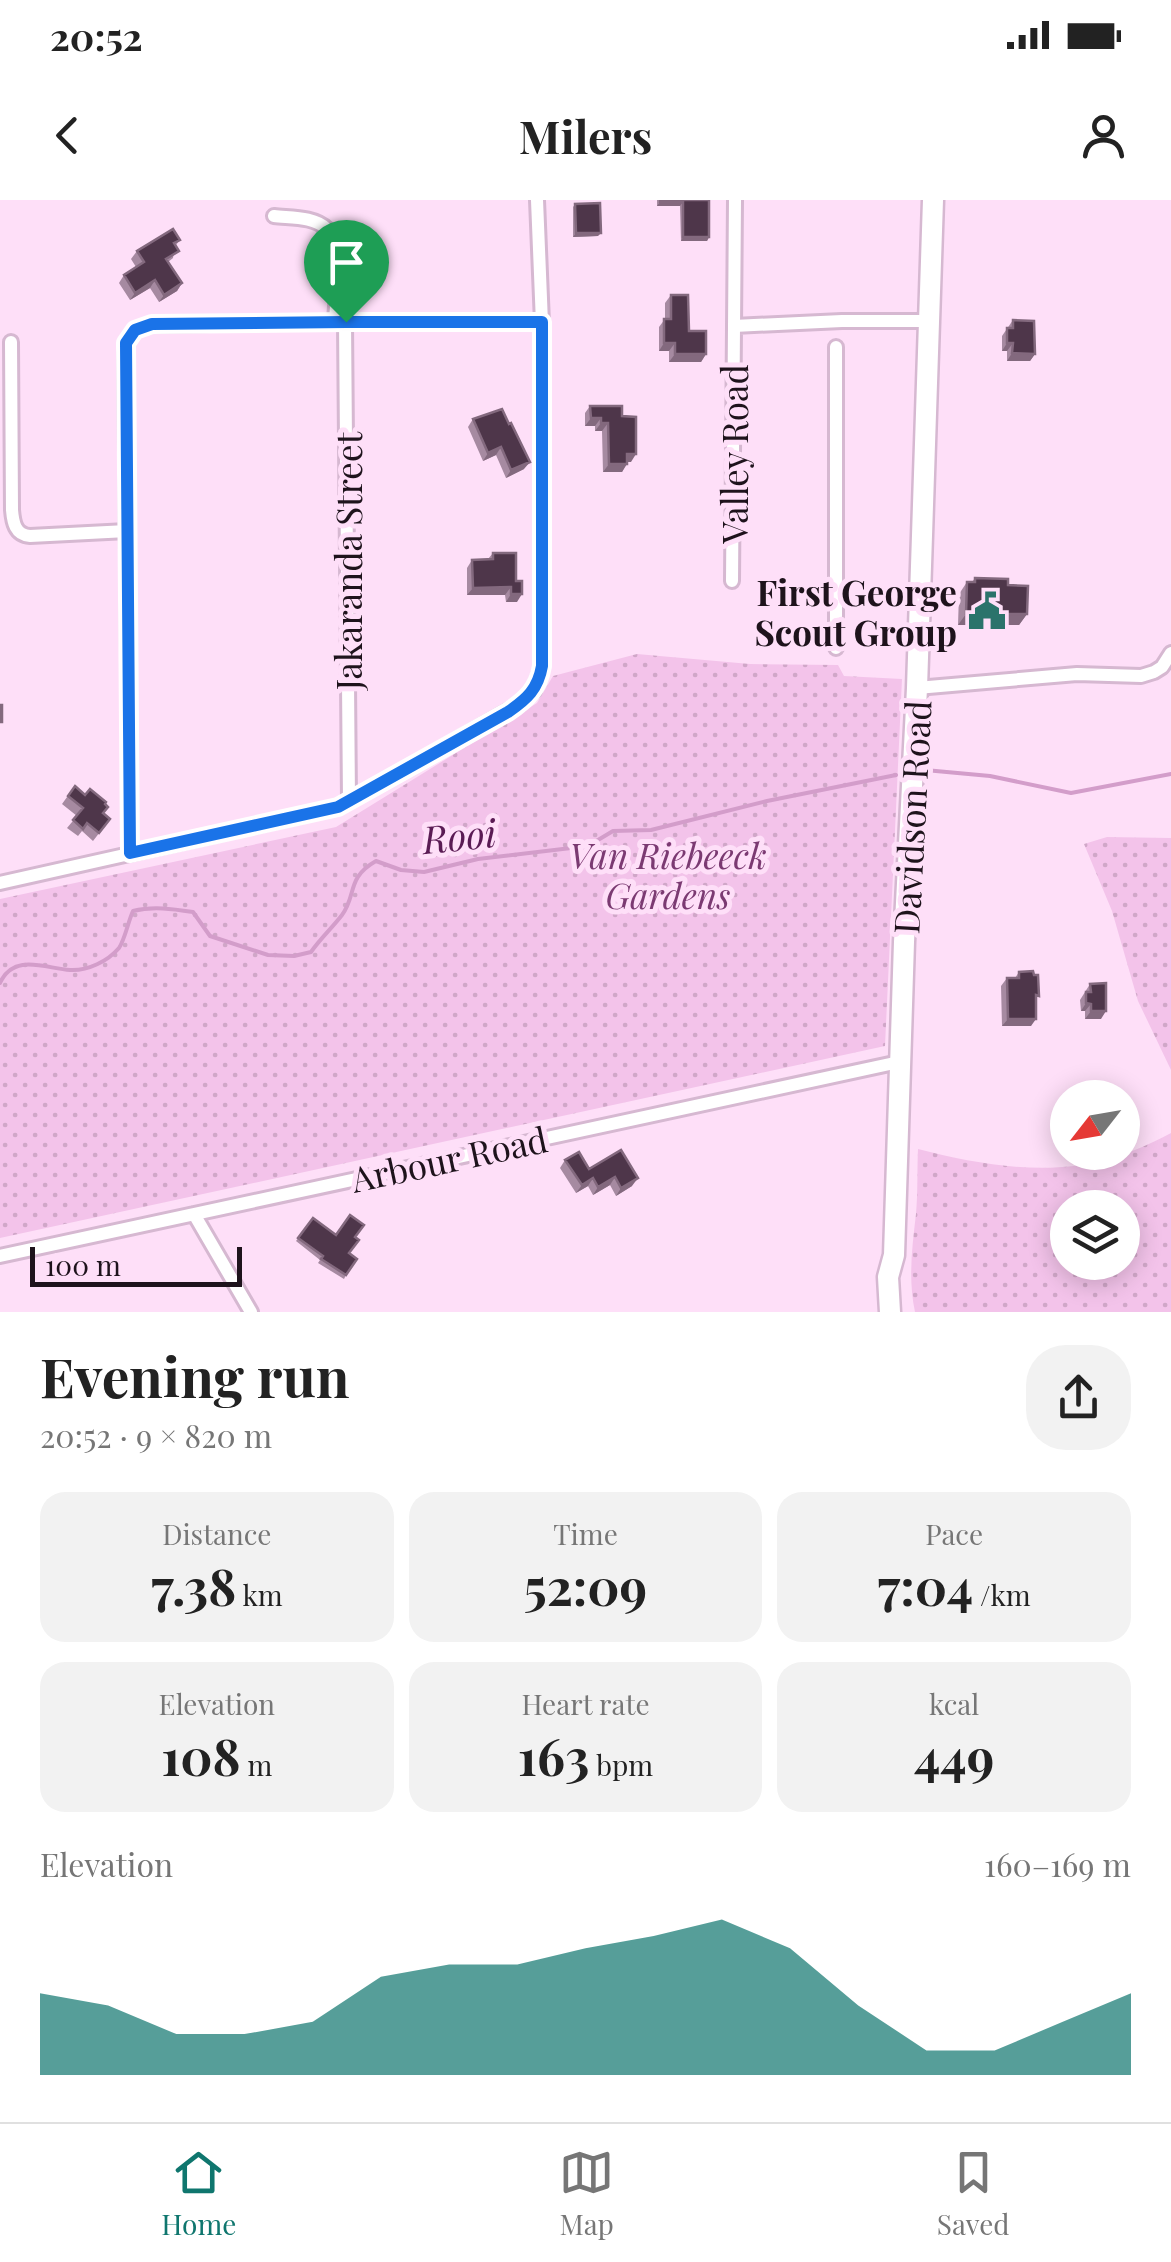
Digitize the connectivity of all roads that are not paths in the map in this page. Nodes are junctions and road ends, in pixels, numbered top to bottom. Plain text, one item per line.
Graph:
1 (537, 200) edge
2 (735, 200) edge
3 (933, 200) edge
4 (274, 216) dead end
5 (929, 321) junction
6 (340, 322) junction
7 (542, 322) junction
8 (734, 326) junction
9 (11, 342) dead end
10 (836, 347) dead end
11 (127, 532) junction
12 (732, 581) dead end
13 (836, 648) dead end
14 (1171, 654) edge
15 (917, 688) junction
16 (350, 801) junction
17 (130, 853) junction
18 (0, 884) edge
19 (899, 1062) junction
20 (194, 1214) junction
21 (894, 1254) junction
22 (0, 1256) edge
23 (252, 1312) edge
24 (890, 1312) edge
25 (902, 1312) edge

1 - 7 street
2 - 8 street, Valley Road
3 - 5 highway, Davidson Road
4 - 6 street, Jakaranda Street
5 - 8 street, Valley Road
5 - 15 highway, Davidson Road
6 - 7 street
6 - 11 street
6 - 16 street, Jakaranda Street
7 - 16 street
8 - 12 street, Valley Road
9 - 11 street
10 - 13 street
11 - 17 street
14 - 15 street
15 - 19 highway, Davidson Road
16 - 17 street
17 - 18 street
19 - 20 street, Arbour Road
19 - 21 highway, Davidson Road
20 - 22 street, Arbour Road
20 - 23 street
21 - 24 highway, Davidson Road
21 - 25 highway, Davidson Road

